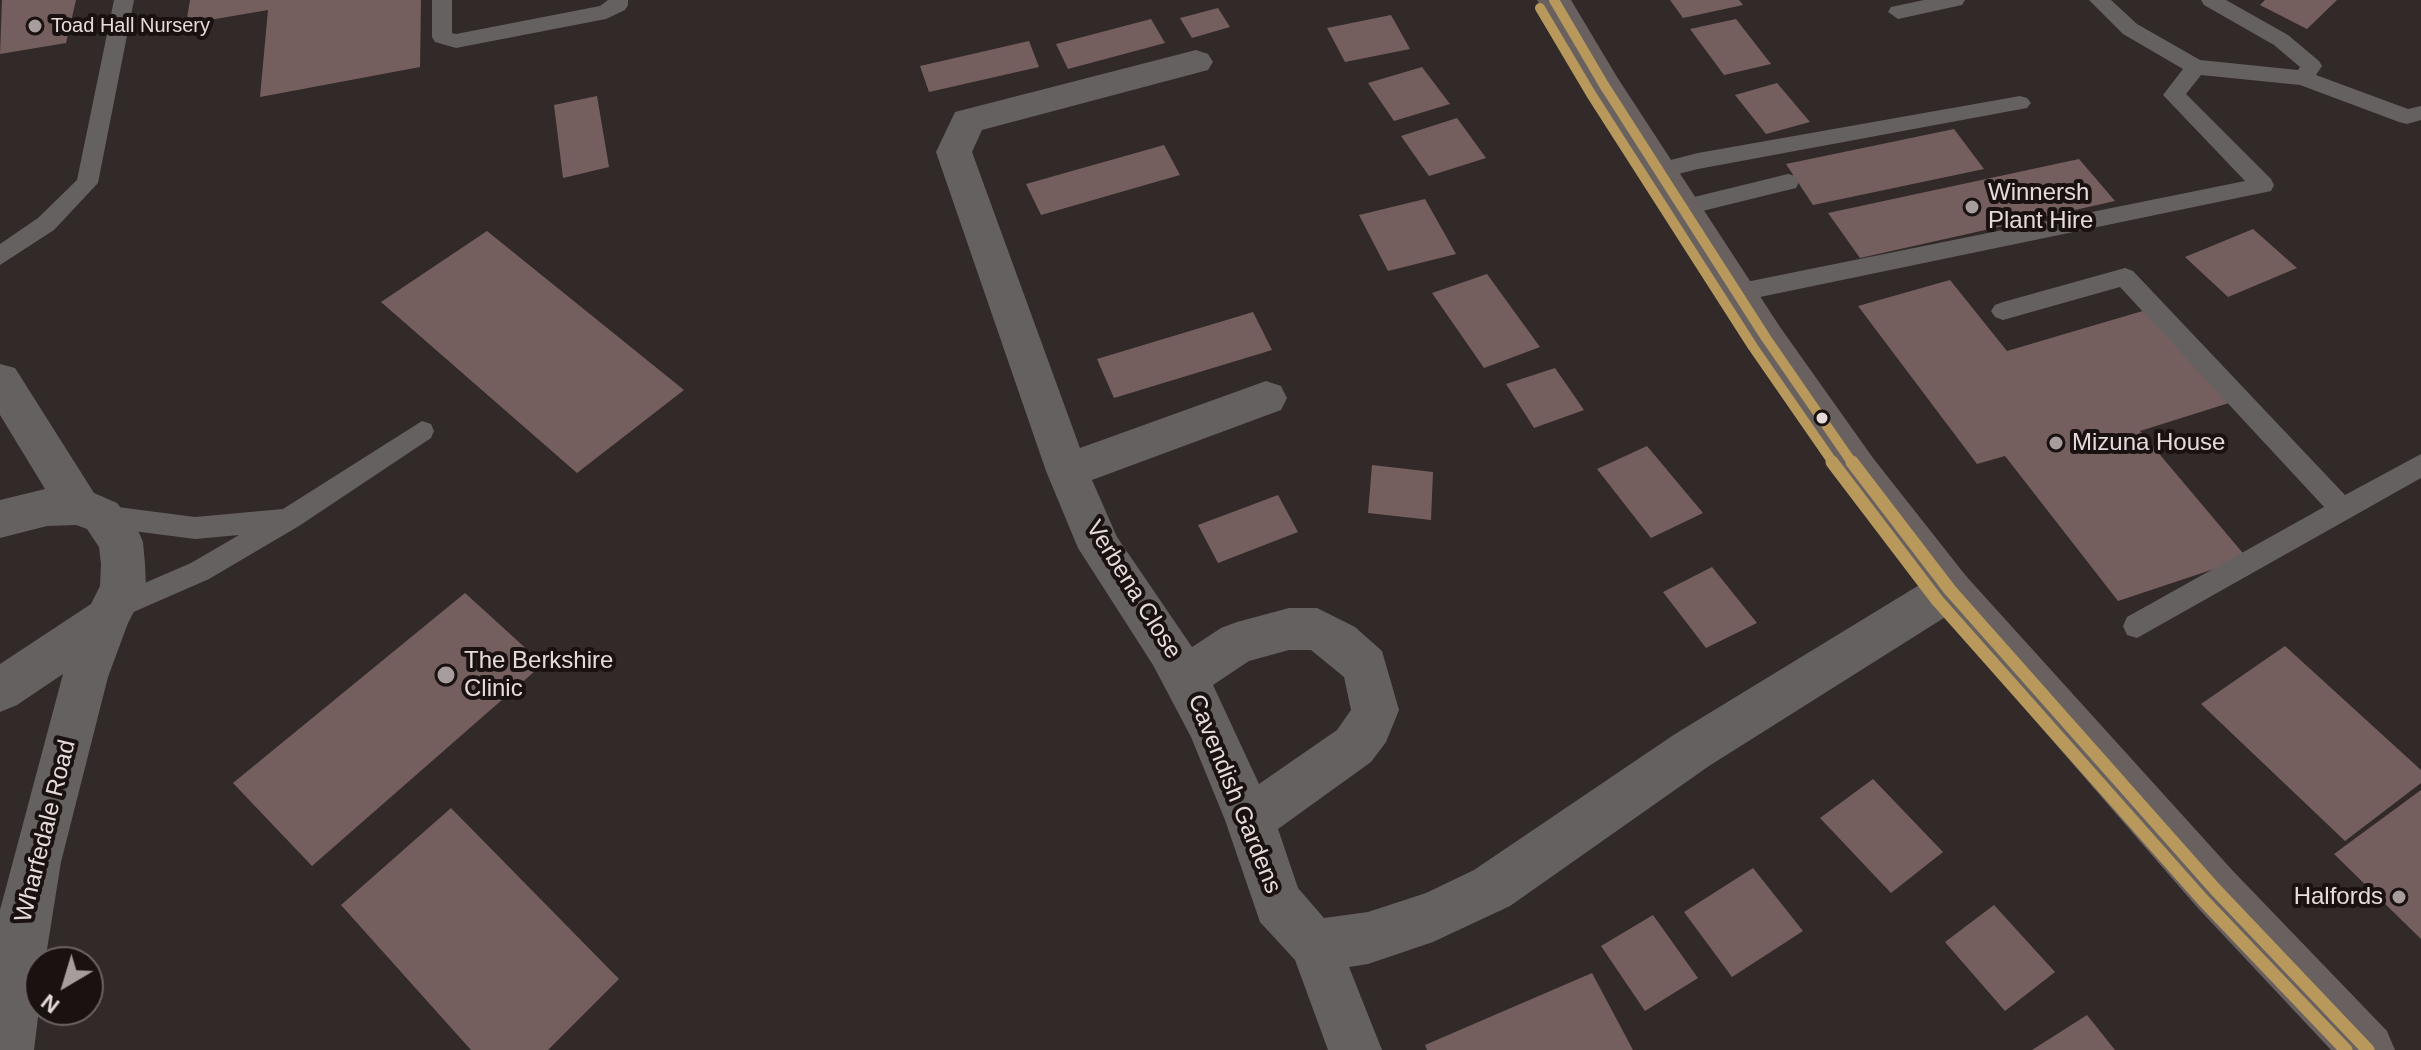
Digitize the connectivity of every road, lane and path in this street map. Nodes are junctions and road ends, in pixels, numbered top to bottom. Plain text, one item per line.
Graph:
1 (124, 0) edge
2 (442, 0) edge
3 (618, 0) edge
4 (1554, 0) edge
5 (1955, 0) edge
6 (2099, 0) edge
7 (2211, 0) edge
8 (1898, 12) dead end
9 (1196, 62) dead end
10 (2196, 67) junction
11 (2303, 78) junction
12 (2020, 103) dead end
13 (2421, 113) edge
14 (1659, 171) junction
15 (1788, 182) dead end
16 (1682, 208) junction
17 (0, 256) edge
18 (1736, 293) junction
19 (2003, 311) dead end
20 (0, 380) edge
21 (1266, 398) dead end
22 (422, 431) dead end
23 (1067, 471) junction
24 (2416, 474) edge
25 (2341, 508) junction
26 (90, 511) junction
27 (290, 518) junction
28 (0, 519) edge
29 (1950, 590) junction
30 (110, 614) junction
31 (2137, 626) dead end
32 (1185, 677) junction
33 (0, 690) edge
34 (1250, 820) junction
35 (1317, 945) junction
36 (7, 1050) edge
37 (1355, 1050) edge
38 (2368, 1050) edge

1 - 17 lane
2 - 3 lane
4 - 14 main road
5 - 8 lane
6 - 10 lane
7 - 11 lane
9 - 23 street, Verbena Close
10 - 11 lane
10 - 18 lane
11 - 13 lane
12 - 14 lane
14 - 16 main road
15 - 16 lane
16 - 18 main road
18 - 29 main road
19 - 25 lane
20 - 26 street
21 - 23 street
22 - 27 lane
23 - 32 street, Verbena Close
24 - 25 lane
25 - 31 lane
26 - 27 lane
26 - 28 street
26 - 30 street, Wharfedale Road
27 - 30 lane
29 - 35 street
29 - 38 main road
30 - 33 street
30 - 36 street, Wharfedale Road
32 - 34 street, Cavendish Gardens
32 - 34 street, Verbena Close
34 - 35 street, Cavendish Gardens
35 - 37 street, Cavendish Gardens

